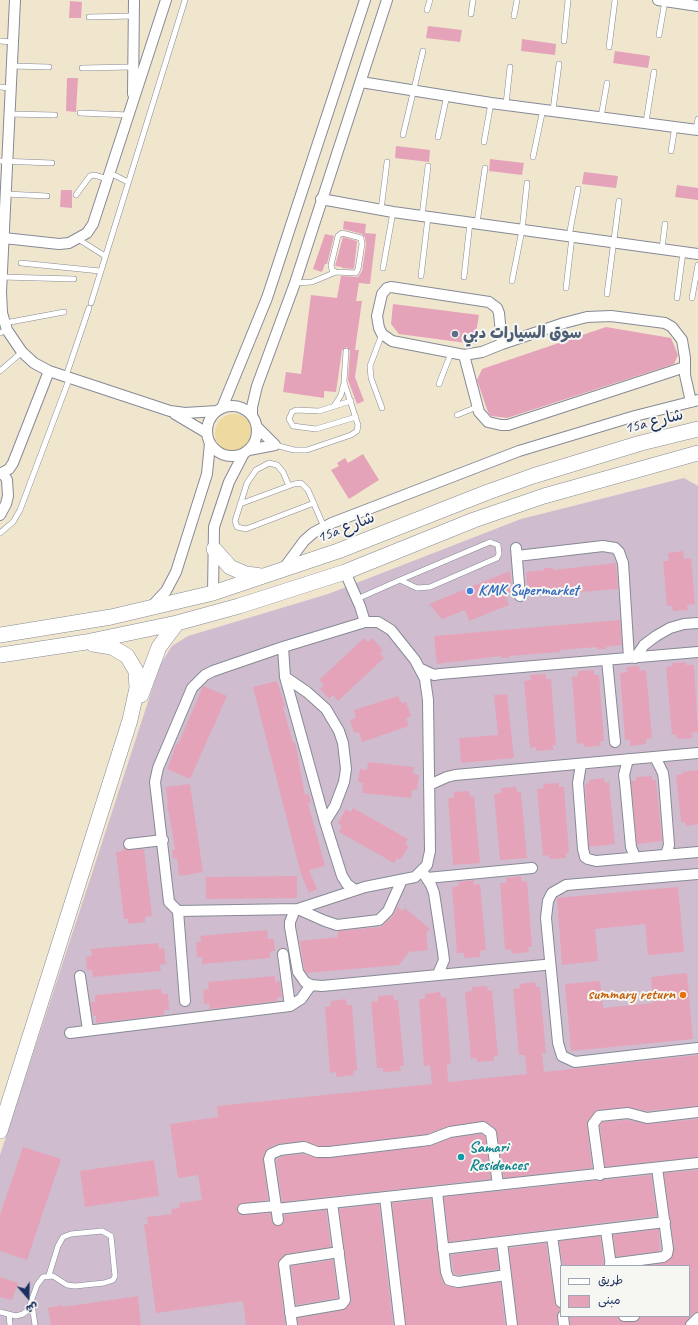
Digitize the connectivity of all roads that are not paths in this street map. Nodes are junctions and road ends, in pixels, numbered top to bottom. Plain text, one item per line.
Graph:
1 (15, 0) edge
2 (134, 0) edge
3 (166, 0) edge
4 (186, 0) edge
5 (365, 0) edge
6 (387, 0) edge
7 (430, 0) edge
8 (474, 0) edge
9 (517, 0) edge
10 (568, 0) edge
11 (615, 0) edge
12 (661, 0) edge
13 (686, 2) edge
14 (698, 6) edge
15 (427, 10) dead end
16 (471, 14) dead end
17 (134, 16) junction
18 (514, 16) dead end
19 (89, 17) dead end
20 (658, 35) dead end
21 (564, 41) dead end
22 (0, 42) edge
23 (12, 42) junction
24 (609, 47) dead end
25 (423, 51) dead end
26 (558, 64) dead end
27 (11, 66) junction
28 (49, 67) dead end
29 (132, 67) junction
30 (510, 67) dead end
31 (82, 68) dead end
32 (654, 72) dead end
33 (361, 82) junction
34 (607, 83) dead end
35 (5, 88) edge
36 (414, 90) junction
37 (447, 95) junction
38 (133, 101) junction
39 (491, 103) junction
40 (506, 104) junction
41 (548, 110) junction
42 (80, 113) dead end
43 (8, 114) junction
44 (129, 114) junction
45 (55, 115) dead end
46 (601, 117) junction
47 (646, 122) junction
48 (675, 126) junction
49 (697, 126) edge
50 (4, 131) edge
51 (403, 135) dead end
52 (438, 137) dead end
53 (484, 142) dead end
54 (671, 151) dead end
55 (533, 157) dead end
56 (3, 161) edge
57 (388, 162) dead end
58 (52, 163) dead end
59 (428, 166) dead end
60 (485, 168) dead end
61 (109, 176) junction
62 (128, 182) junction
63 (527, 183) dead end
64 (578, 189) dead end
65 (6, 194) junction
66 (76, 195) dead end
67 (47, 196) dead end
68 (321, 199) junction
69 (618, 201) dead end
70 (380, 210) junction
71 (393, 212) junction
72 (425, 216) junction
73 (2, 219) edge
74 (474, 223) junction
75 (665, 224) dead end
76 (522, 230) junction
77 (571, 236) junction
78 (4, 238) junction
79 (78, 239) junction
80 (614, 242) junction
81 (662, 249) junction
82 (683, 252) junction
83 (698, 254) edge
84 (105, 256) junction
85 (1, 258) edge
86 (21, 263) dead end
87 (698, 265) edge
88 (383, 268) dead end
89 (100, 271) junction
90 (336, 272) junction
91 (420, 276) dead end
92 (2, 277) junction
93 (464, 278) dead end
94 (74, 280) dead end
95 (512, 281) dead end
96 (295, 283) junction
97 (566, 288) dead end
98 (607, 294) dead end
99 (677, 298) dead end
100 (692, 298) dead end
101 (90, 303) dead end
102 (1, 304) edge
103 (89, 308) dead end
104 (64, 312) dead end
105 (4, 329) edge
106 (382, 334) junction
107 (502, 344) junction
108 (346, 351) dead end
109 (22, 352) junction
110 (452, 354) junction
111 (464, 355) junction
112 (685, 367) junction
113 (0, 371) edge
114 (49, 371) junction
115 (68, 377) junction
116 (344, 382) junction
117 (440, 384) dead end
118 (351, 401) junction
119 (694, 401) edge
120 (334, 406) junction
121 (477, 407) junction
122 (382, 408) dead end
123 (219, 410) junction
124 (170, 411) junction
125 (457, 415) dead end
126 (252, 416) junction
127 (356, 417) junction
128 (257, 427) junction
129 (698, 430) edge
130 (209, 438) junction
131 (275, 445) junction
132 (246, 452) junction
133 (698, 453) edge
134 (2, 473) edge
135 (289, 486) junction
136 (314, 503) junction
137 (240, 504) junction
138 (0, 515) edge
139 (324, 527) junction
140 (0, 533) edge
141 (214, 549) junction
142 (345, 572) junction
143 (271, 574) junction
144 (400, 580) junction
145 (213, 593) junction
146 (520, 596) dead end
147 (357, 599) junction
148 (150, 608) junction
149 (365, 622) junction
150 (698, 623) edge
151 (177, 624) junction
152 (0, 634) edge
153 (86, 642) junction
154 (282, 647) junction
155 (698, 652) edge
156 (0, 655) edge
157 (632, 658) junction
158 (607, 660) junction
159 (421, 669) junction
160 (285, 677) junction
161 (130, 720) junction
162 (615, 742) dead end
163 (698, 753) edge
164 (655, 757) junction
165 (628, 759) junction
166 (581, 764) junction
167 (429, 785) junction
168 (325, 822) junction
169 (163, 840) junction
170 (129, 844) dead end
171 (698, 852) edge
172 (666, 855) junction
173 (635, 857) junction
174 (532, 868) dead end
175 (698, 874) edge
176 (425, 875) junction
177 (402, 880) junction
178 (355, 890) junction
179 (298, 909) junction
180 (178, 911) junction
181 (283, 954) dead end
182 (544, 965) dead end
183 (438, 974) junction
184 (80, 976) dead end
185 (310, 985) junction
186 (185, 1001) dead end
187 (290, 1006) junction
188 (88, 1030) junction
189 (70, 1033) dead end
190 (698, 1048) edge
191 (698, 1112) edge
192 (0, 1131) edge
193 (698, 1163) edge
194 (657, 1168) junction
195 (600, 1175) junction
196 (498, 1185) junction
197 (437, 1192) junction
198 (385, 1197) junction
199 (332, 1203) junction
200 (276, 1208) junction
201 (243, 1209) dead end
202 (278, 1220) dead end
203 (665, 1222) junction
204 (606, 1230) junction
205 (552, 1236) junction
206 (502, 1242) junction
207 (443, 1249) junction
208 (339, 1252) junction
209 (611, 1265) edge
210 (49, 1275) junction
211 (506, 1276) junction
212 (560, 1295) edge
213 (31, 1304) junction
214 (0, 1312) edge
215 (290, 1313) junction
216 (9, 1315) junction
217 (698, 1318) edge
218 (10, 1325) edge
219 (35, 1325) edge
220 (292, 1325) edge
221 (400, 1325) edge
222 (512, 1325) edge
223 (692, 1325) edge

1 - 23 street
2 - 17 street
3 - 38 street
4 - 62 lane
5 - 123 street
6 - 33 street
7 - 15 lane
8 - 16 lane
9 - 18 lane
10 - 21 lane
11 - 24 lane
12 - 13 street
12 - 20 lane
13 - 14 street
17 - 19 lane
17 - 29 street
22 - 23 lane
23 - 27 street
25 - 36 lane
26 - 41 lane
27 - 28 lane
27 - 35 street
29 - 31 lane
29 - 38 street
30 - 40 lane
32 - 47 lane
33 - 36 street
33 - 68 street
34 - 46 lane
35 - 43 street
36 - 37 street
36 - 51 lane
37 - 39 street
37 - 52 lane
38 - 44 street
39 - 40 street
39 - 53 lane
40 - 41 street
41 - 46 street
41 - 55 lane
42 - 44 lane
43 - 45 lane
43 - 50 street
44 - 61 street
46 - 47 street
47 - 48 street
48 - 49 street
48 - 54 lane
50 - 56 street
56 - 58 lane
56 - 65 street
57 - 70 lane
59 - 72 lane
60 - 74 lane
61 - 62 lane
61 - 66 lane
61 - 79 street
62 - 84 lane
63 - 76 lane
64 - 77 lane
65 - 67 lane
65 - 73 street
68 - 70 street
68 - 96 street
69 - 80 lane
70 - 71 street
71 - 72 street
71 - 88 lane
72 - 74 street
72 - 91 lane
73 - 78 street
74 - 76 street
74 - 93 lane
75 - 81 lane
76 - 77 street
76 - 95 lane
77 - 80 street
77 - 97 lane
78 - 79 street
78 - 85 street
79 - 84 lane
80 - 81 street
80 - 98 lane
81 - 82 street
82 - 83 street
82 - 99 lane
84 - 89 lane
85 - 92 street
86 - 89 lane
87 - 100 lane
89 - 101 lane
90 - 90 lane
90 - 96 lane
92 - 94 lane
92 - 102 street
96 - 126 street
102 - 105 street
103 - 115 lane
104 - 105 lane
105 - 109 street
106 - 107 street
106 - 110 street
106 - 122 lane
107 - 111 street
107 - 112 street
108 - 116 lane
109 - 113 lane
109 - 114 street
110 - 111 street
110 - 117 lane
111 - 121 street
112 - 119 street
112 - 121 street
114 - 115 street
114 - 134 street
115 - 124 street
115 - 140 lane
116 - 118 lane
116 - 120 lane
118 - 120 lane
118 - 127 lane
119 - 139 street
120 - 127 lane
121 - 125 lane
123 - 124 street
123 - 126 street
123 - 130 street
124 - 130 street
126 - 128 street
127 - 131 lane
128 - 131 street
128 - 132 street
129 - 143 main road, 15a شارع
130 - 132 street
130 - 148 street
131 - 132 street
132 - 141 street
133 - 142 main road
134 - 138 street
135 - 136 lane
135 - 137 lane
135 - 137 lane
136 - 137 lane
136 - 139 lane
139 - 143 street
141 - 143 main road
141 - 145 street
142 - 147 street
142 - 151 main road
143 - 145 main road, 15a شارع
144 - 144 lane
144 - 147 lane
145 - 148 main road, 15a شارع
145 - 153 main road
146 - 157 street
147 - 149 street
148 - 152 main road, 15a شارع
149 - 154 street
149 - 159 street
150 - 157 street
151 - 153 main road
151 - 161 main road
153 - 156 main road
153 - 161 main road
154 - 160 street
154 - 169 street
155 - 157 street
157 - 158 street
158 - 159 street
158 - 162 street
159 - 167 street
160 - 168 street
160 - 168 street
161 - 192 main road
163 - 164 street
164 - 165 street
164 - 172 street
165 - 166 street
165 - 173 street
166 - 167 street
166 - 173 street
167 - 176 street
168 - 178 street
169 - 170 street
169 - 180 street
171 - 172 street
172 - 173 street
174 - 176 street
175 - 190 street
176 - 177 street
176 - 183 street
177 - 178 street
177 - 179 street
178 - 179 street
179 - 180 street
179 - 185 street
180 - 186 street
181 - 187 street
182 - 183 street
183 - 185 street
184 - 188 street
185 - 187 street
187 - 188 street
188 - 189 street
191 - 195 street
193 - 194 street
194 - 195 street
194 - 203 street
195 - 196 street
196 - 197 street
196 - 200 street
197 - 198 street
197 - 207 street
198 - 199 street
198 - 221 street
199 - 200 street
199 - 208 street
200 - 201 street
200 - 202 street
203 - 204 street
203 - 209 street
204 - 205 street
204 - 209 street
205 - 206 street
205 - 212 street
206 - 207 street
206 - 211 street
207 - 211 street
208 - 215 street
208 - 215 street
210 - 210 lane
210 - 213 lane
211 - 222 street
213 - 216 lane
213 - 219 lane
214 - 216 lane
215 - 220 street
216 - 218 lane
217 - 223 street

